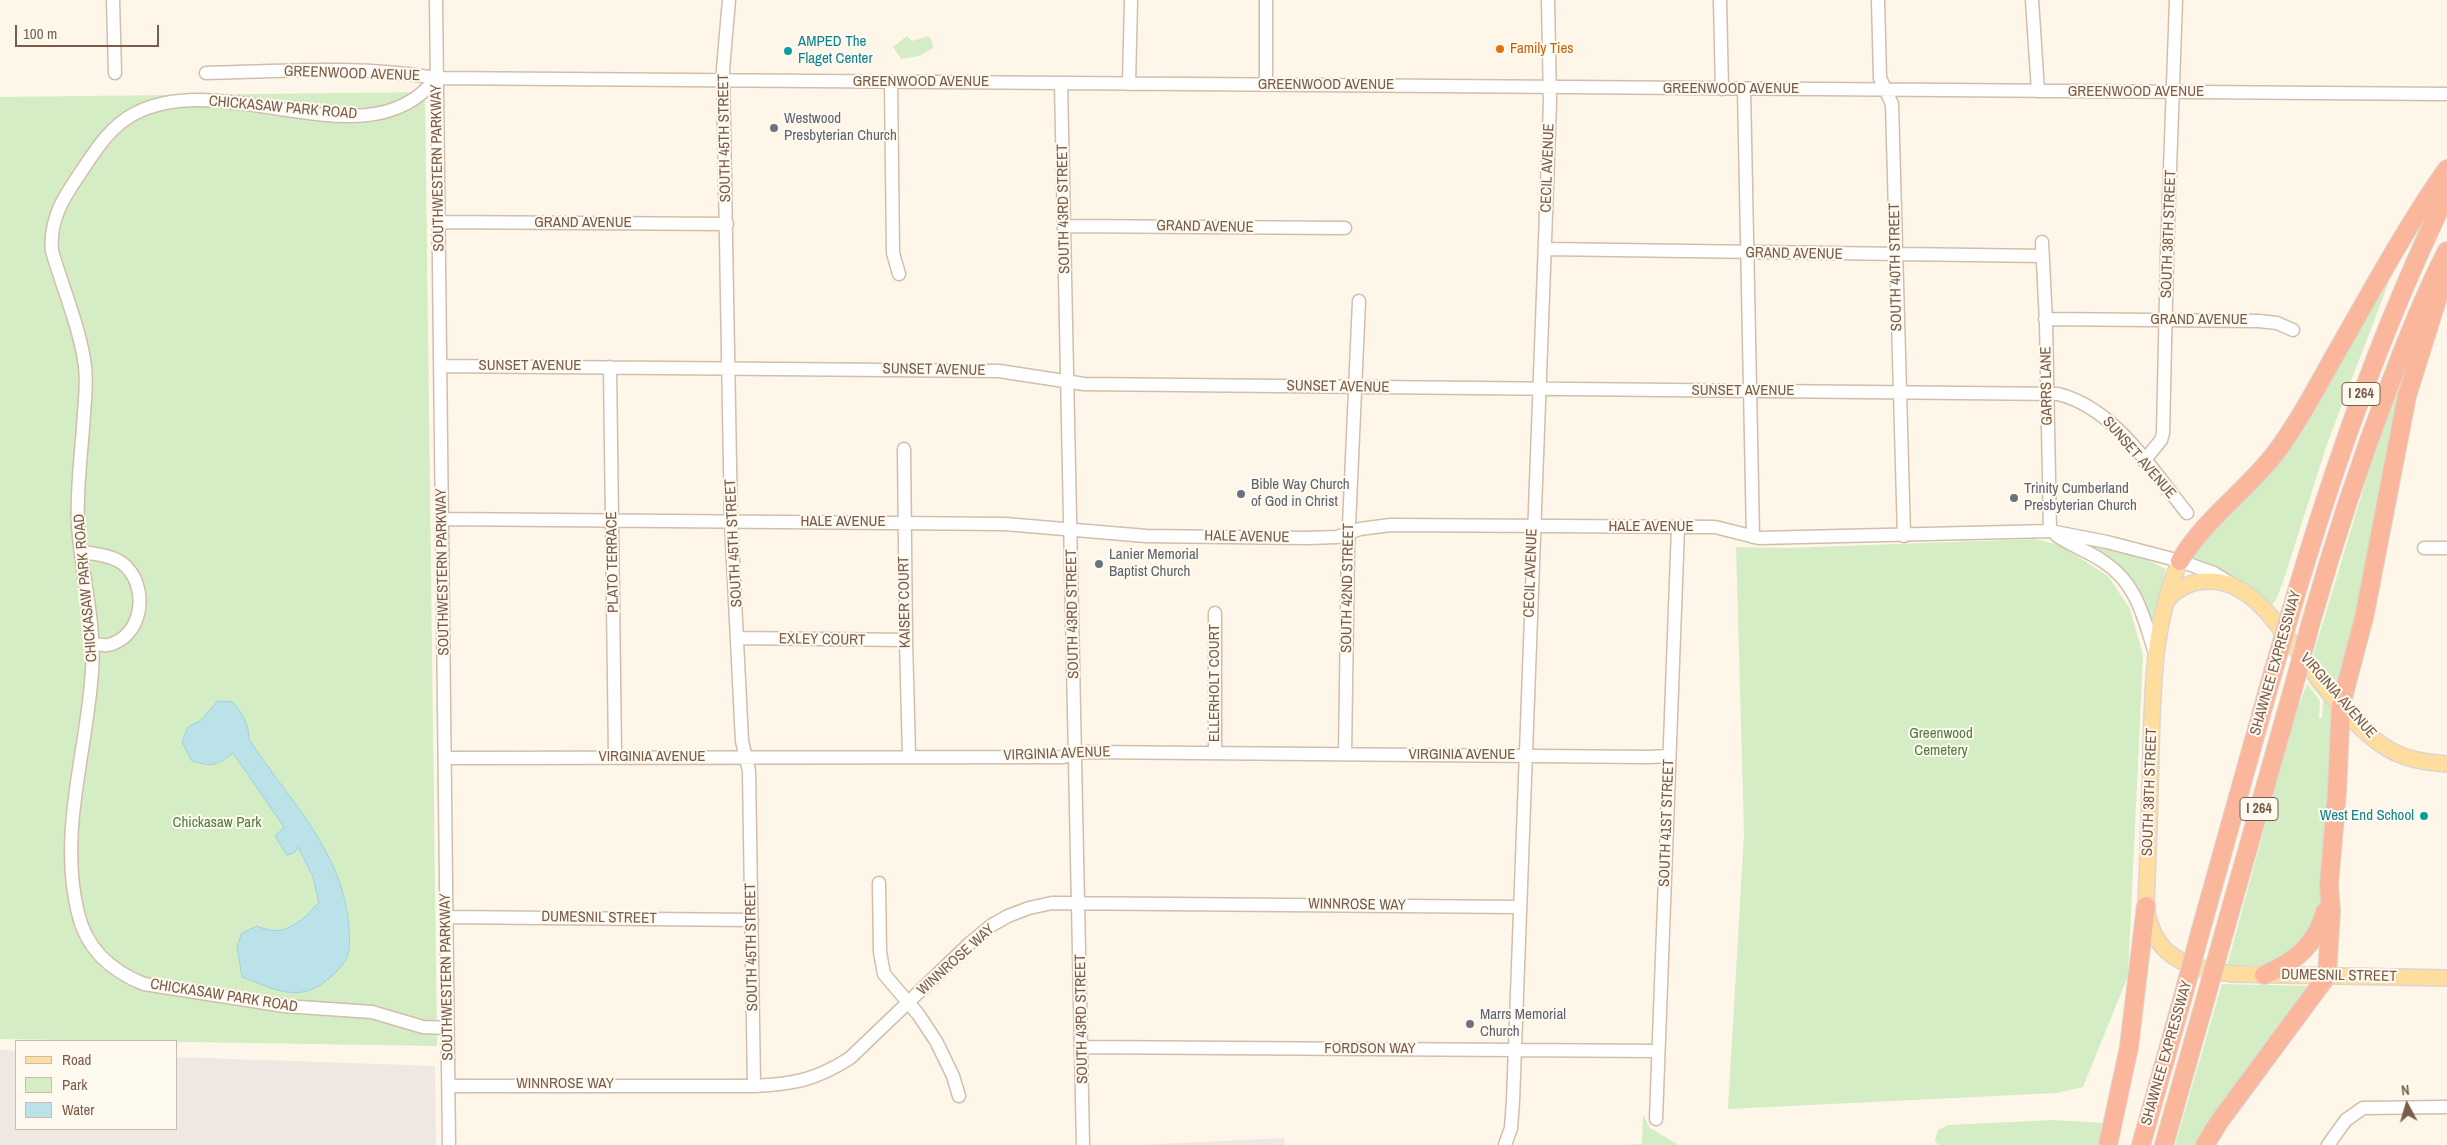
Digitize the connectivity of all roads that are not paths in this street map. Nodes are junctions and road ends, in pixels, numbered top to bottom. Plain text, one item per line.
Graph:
1 (113, 0) edge
2 (436, 0) edge
3 (729, 0) edge
4 (1131, 0) edge
5 (1266, 0) edge
6 (1548, 0) edge
7 (1720, 0) edge
8 (1878, 0) edge
9 (2032, 0) edge
10 (2176, 0) edge
11 (115, 72) dead end
12 (206, 73) dead end
13 (436, 78) junction
14 (724, 80) junction
15 (891, 82) junction
16 (1061, 83) junction
17 (1129, 84) junction
18 (1266, 85) junction
19 (1550, 87) junction
20 (1722, 89) junction
21 (1744, 89) junction
22 (1886, 90) junction
23 (2038, 91) junction
24 (2172, 92) junction
25 (2447, 94) edge
26 (2447, 169) edge
27 (2447, 194) edge
28 (439, 222) junction
29 (727, 224) junction
30 (1065, 226) junction
31 (1345, 228) dead end
32 (2042, 242) dead end
33 (1545, 249) junction
34 (2447, 251) edge
35 (1747, 253) junction
36 (1896, 255) junction
37 (2042, 256) junction
38 (2447, 268) edge
39 (898, 274) dead end
40 (1359, 301) dead end
41 (2045, 319) junction
42 (2166, 320) junction
43 (2293, 330) dead end
44 (441, 366) junction
45 (610, 367) junction
46 (729, 368) junction
47 (1068, 381) junction
48 (1355, 387) junction
49 (1538, 389) junction
50 (1750, 391) junction
51 (1898, 392) junction
52 (2048, 394) junction
53 (904, 449) dead end
54 (2144, 461) junction
55 (2187, 513) dead end
56 (442, 519) junction
57 (612, 520) junction
58 (731, 521) junction
59 (904, 523) junction
60 (1533, 527) junction
61 (1071, 528) junction
62 (1678, 528) junction
63 (2050, 531) junction
64 (1349, 533) junction
65 (1904, 536) junction
66 (1753, 538) junction
67 (2424, 548) dead end
68 (2447, 548) edge
69 (81, 552) junction
70 (2180, 561) junction
71 (2230, 583) junction
72 (2163, 607) junction
73 (1215, 613) dead end
74 (739, 638) junction
75 (906, 640) junction
76 (92, 643) junction
77 (2156, 656) junction
78 (2341, 704) junction
79 (1215, 753) junction
80 (1076, 754) junction
81 (1345, 754) junction
82 (615, 756) junction
83 (909, 756) junction
84 (1525, 756) junction
85 (1669, 756) junction
86 (445, 758) junction
87 (746, 758) junction
88 (2447, 764) edge
89 (879, 884) dead end
90 (2330, 885) junction
91 (1079, 902) junction
92 (2146, 906) junction
93 (1519, 907) junction
94 (446, 917) junction
95 (752, 920) junction
96 (2232, 974) joint
97 (2264, 975) junction
98 (2327, 976) junction
99 (2447, 978) edge
100 (908, 1003) junction
101 (448, 1028) junction
102 (1083, 1047) junction
103 (1513, 1051) junction
104 (1658, 1052) junction
105 (449, 1086) junction
106 (754, 1086) junction
107 (959, 1096) dead end
108 (2447, 1107) edge
109 (1656, 1119) dead end
110 (449, 1145) edge
111 (1083, 1145) edge
112 (1505, 1145) edge
113 (2108, 1145) edge
114 (2141, 1145) edge
115 (2164, 1145) edge
116 (2205, 1145) edge
117 (2328, 1145) edge

1 - 11 street
2 - 13 street, SOUTHWESTERN PARKWAY
3 - 14 street, SOUTH 45TH STREET
4 - 17 street
5 - 18 street
6 - 19 street, CECIL AVENUE
7 - 20 street
8 - 22 street, SOUTH 40TH STREET
9 - 23 street
10 - 24 street, SOUTH 38TH STREET
12 - 13 street, GREENWOOD AVENUE
13 - 14 street, GREENWOOD AVENUE
13 - 28 street, SOUTHWESTERN PARKWAY
13 - 69 street, CHICKASAW PARK ROAD
14 - 15 street, GREENWOOD AVENUE
14 - 29 street, SOUTH 45TH STREET
15 - 16 street, GREENWOOD AVENUE
15 - 39 street
16 - 17 street, GREENWOOD AVENUE
16 - 30 street, SOUTH 43RD STREET
17 - 18 street, GREENWOOD AVENUE
18 - 19 street, GREENWOOD AVENUE
19 - 20 street, GREENWOOD AVENUE
19 - 33 street, CECIL AVENUE
20 - 21 street, GREENWOOD AVENUE
21 - 22 street, GREENWOOD AVENUE
21 - 35 street
22 - 23 street, GREENWOOD AVENUE
22 - 36 street, SOUTH 40TH STREET
23 - 24 street, GREENWOOD AVENUE
24 - 25 street, GREENWOOD AVENUE
24 - 42 street, SOUTH 38TH STREET
26 - 70 highway
27 - 114 highway, SHAWNEE EXPRESSWAY / I 264, bridge
28 - 29 street, GRAND AVENUE
28 - 44 street, SOUTHWESTERN PARKWAY
29 - 46 street, SOUTH 45TH STREET
30 - 31 street, GRAND AVENUE
30 - 47 street, SOUTH 43RD STREET
32 - 37 street, GARRS LANE
33 - 35 street, GRAND AVENUE
33 - 49 street, CECIL AVENUE
34 - 115 highway, SHAWNEE EXPRESSWAY / I 264, bridge
35 - 36 street, GRAND AVENUE
35 - 50 street
36 - 37 street, GRAND AVENUE
36 - 51 street, SOUTH 40TH STREET
37 - 41 street, GARRS LANE
38 - 78 highway
40 - 48 street, SOUTH 42ND STREET
41 - 42 street, GRAND AVENUE
41 - 52 street, GARRS LANE
42 - 43 street, GRAND AVENUE
42 - 54 street, SOUTH 38TH STREET
44 - 45 street, SUNSET AVENUE
44 - 56 street, SOUTHWESTERN PARKWAY
45 - 46 street, SUNSET AVENUE
45 - 57 street, PLATO TERRACE
46 - 47 street, SUNSET AVENUE
46 - 58 street, SOUTH 45TH STREET
47 - 48 street, SUNSET AVENUE
47 - 61 street, SOUTH 43RD STREET
48 - 49 street, SUNSET AVENUE
48 - 64 street, SOUTH 42ND STREET
49 - 50 street, SUNSET AVENUE
49 - 60 street, CECIL AVENUE
50 - 51 street, SUNSET AVENUE
50 - 66 street
51 - 52 street, SUNSET AVENUE
51 - 65 street, SOUTH 40TH STREET
52 - 54 street, SUNSET AVENUE
52 - 63 street, GARRS LANE
53 - 59 street, KAISER COURT
54 - 55 street, SUNSET AVENUE
56 - 57 street, HALE AVENUE
56 - 86 street, SOUTHWESTERN PARKWAY
57 - 58 street, HALE AVENUE
57 - 82 street, PLATO TERRACE
58 - 59 street, HALE AVENUE
58 - 74 street, SOUTH 45TH STREET
59 - 61 street, HALE AVENUE
59 - 75 street, KAISER COURT
60 - 62 street, HALE AVENUE
60 - 64 street, HALE AVENUE
60 - 84 street, CECIL AVENUE
61 - 64 street, HALE AVENUE
61 - 80 street, SOUTH 43RD STREET
62 - 66 street, HALE AVENUE
62 - 85 street, SOUTH 41ST STREET
63 - 65 street, HALE AVENUE
63 - 70 street, VIRGINIA AVENUE
63 - 77 street
64 - 81 street, SOUTH 42ND STREET
65 - 66 street, HALE AVENUE
67 - 68 street
69 - 76 street, CHICKASAW PARK ROAD
69 - 76 street
70 - 71 street, VIRGINIA AVENUE
70 - 72 main road, SOUTH 38TH STREET
71 - 72 main road
71 - 78 main road, VIRGINIA AVENUE
72 - 77 main road, SOUTH 38TH STREET
73 - 79 street, ELLERHOLT COURT
74 - 75 street, EXLEY COURT
74 - 87 street, SOUTH 45TH STREET
75 - 83 street, KAISER COURT
76 - 101 street, CHICKASAW PARK ROAD
77 - 92 main road, SOUTH 38TH STREET
78 - 88 main road, VIRGINIA AVENUE
78 - 90 highway
79 - 80 street, VIRGINIA AVENUE
79 - 81 street, VIRGINIA AVENUE
80 - 83 street, VIRGINIA AVENUE
80 - 91 street, SOUTH 43RD STREET
81 - 84 street, VIRGINIA AVENUE
82 - 86 street, VIRGINIA AVENUE
82 - 87 street, VIRGINIA AVENUE
83 - 87 street, VIRGINIA AVENUE
84 - 85 street, VIRGINIA AVENUE
84 - 93 street, CECIL AVENUE
85 - 104 street, SOUTH 41ST STREET
86 - 94 street, SOUTHWESTERN PARKWAY
87 - 95 street, SOUTH 45TH STREET
89 - 100 street
90 - 97 highway
90 - 98 highway
91 - 93 street, WINNROSE WAY
91 - 100 street, WINNROSE WAY
91 - 102 street, SOUTH 43RD STREET
92 - 96 main road, SOUTH 38TH STREET
92 - 113 highway
93 - 103 street, CECIL AVENUE
94 - 95 street, DUMESNIL STREET
94 - 101 street, SOUTHWESTERN PARKWAY
95 - 106 street, SOUTH 45TH STREET
96 - 97 main road, DUMESNIL STREET
97 - 98 main road, DUMESNIL STREET
98 - 99 main road, DUMESNIL STREET
98 - 116 highway
100 - 106 street, WINNROSE WAY
100 - 107 street
101 - 105 street, SOUTHWESTERN PARKWAY
102 - 103 street, FORDSON WAY
102 - 111 street, SOUTH 43RD STREET
103 - 104 street, FORDSON WAY
103 - 112 street, CECIL AVENUE
104 - 109 street, SOUTH 41ST STREET
105 - 106 street, WINNROSE WAY
105 - 110 street, SOUTHWESTERN PARKWAY
108 - 117 street

